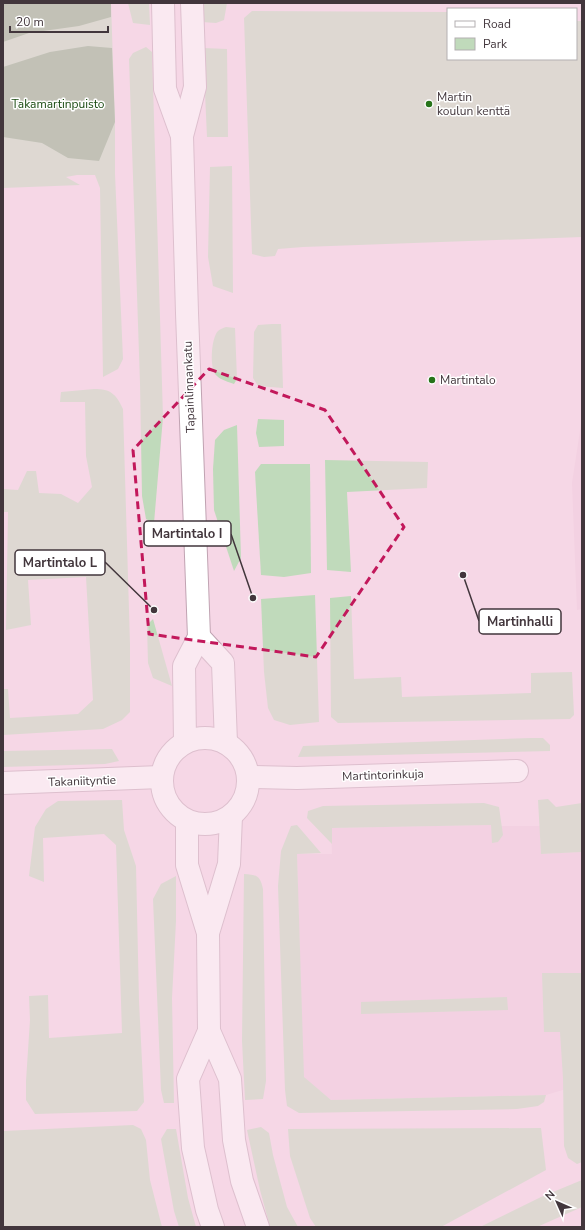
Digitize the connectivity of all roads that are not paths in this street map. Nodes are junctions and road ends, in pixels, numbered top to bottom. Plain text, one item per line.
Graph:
1 (163, 3) edge
2 (192, 3) edge
3 (182, 136) junction
4 (199, 637) junction
5 (185, 742) junction
6 (226, 742) junction
7 (517, 771) dead end
8 (161, 777) junction
9 (248, 777) junction
10 (3, 783) edge
11 (231, 816) junction
12 (187, 821) junction
13 (208, 933) junction
14 (209, 1031) junction
15 (213, 1227) edge
16 (258, 1227) edge

1 - 3 street, Tapainlinnankatu
2 - 3 street, Tapainlinnankatu
3 - 4 street, Tapainlinnankatu
4 - 5 street, Tapainlinnankatu
4 - 6 street
5 - 6 street
5 - 8 street
6 - 9 street
7 - 9 street, Martintorinkuja
8 - 10 street, Takaniityntie
8 - 12 street
9 - 11 street
11 - 12 street
11 - 13 street
12 - 13 street
13 - 14 street
14 - 15 street
14 - 16 street

